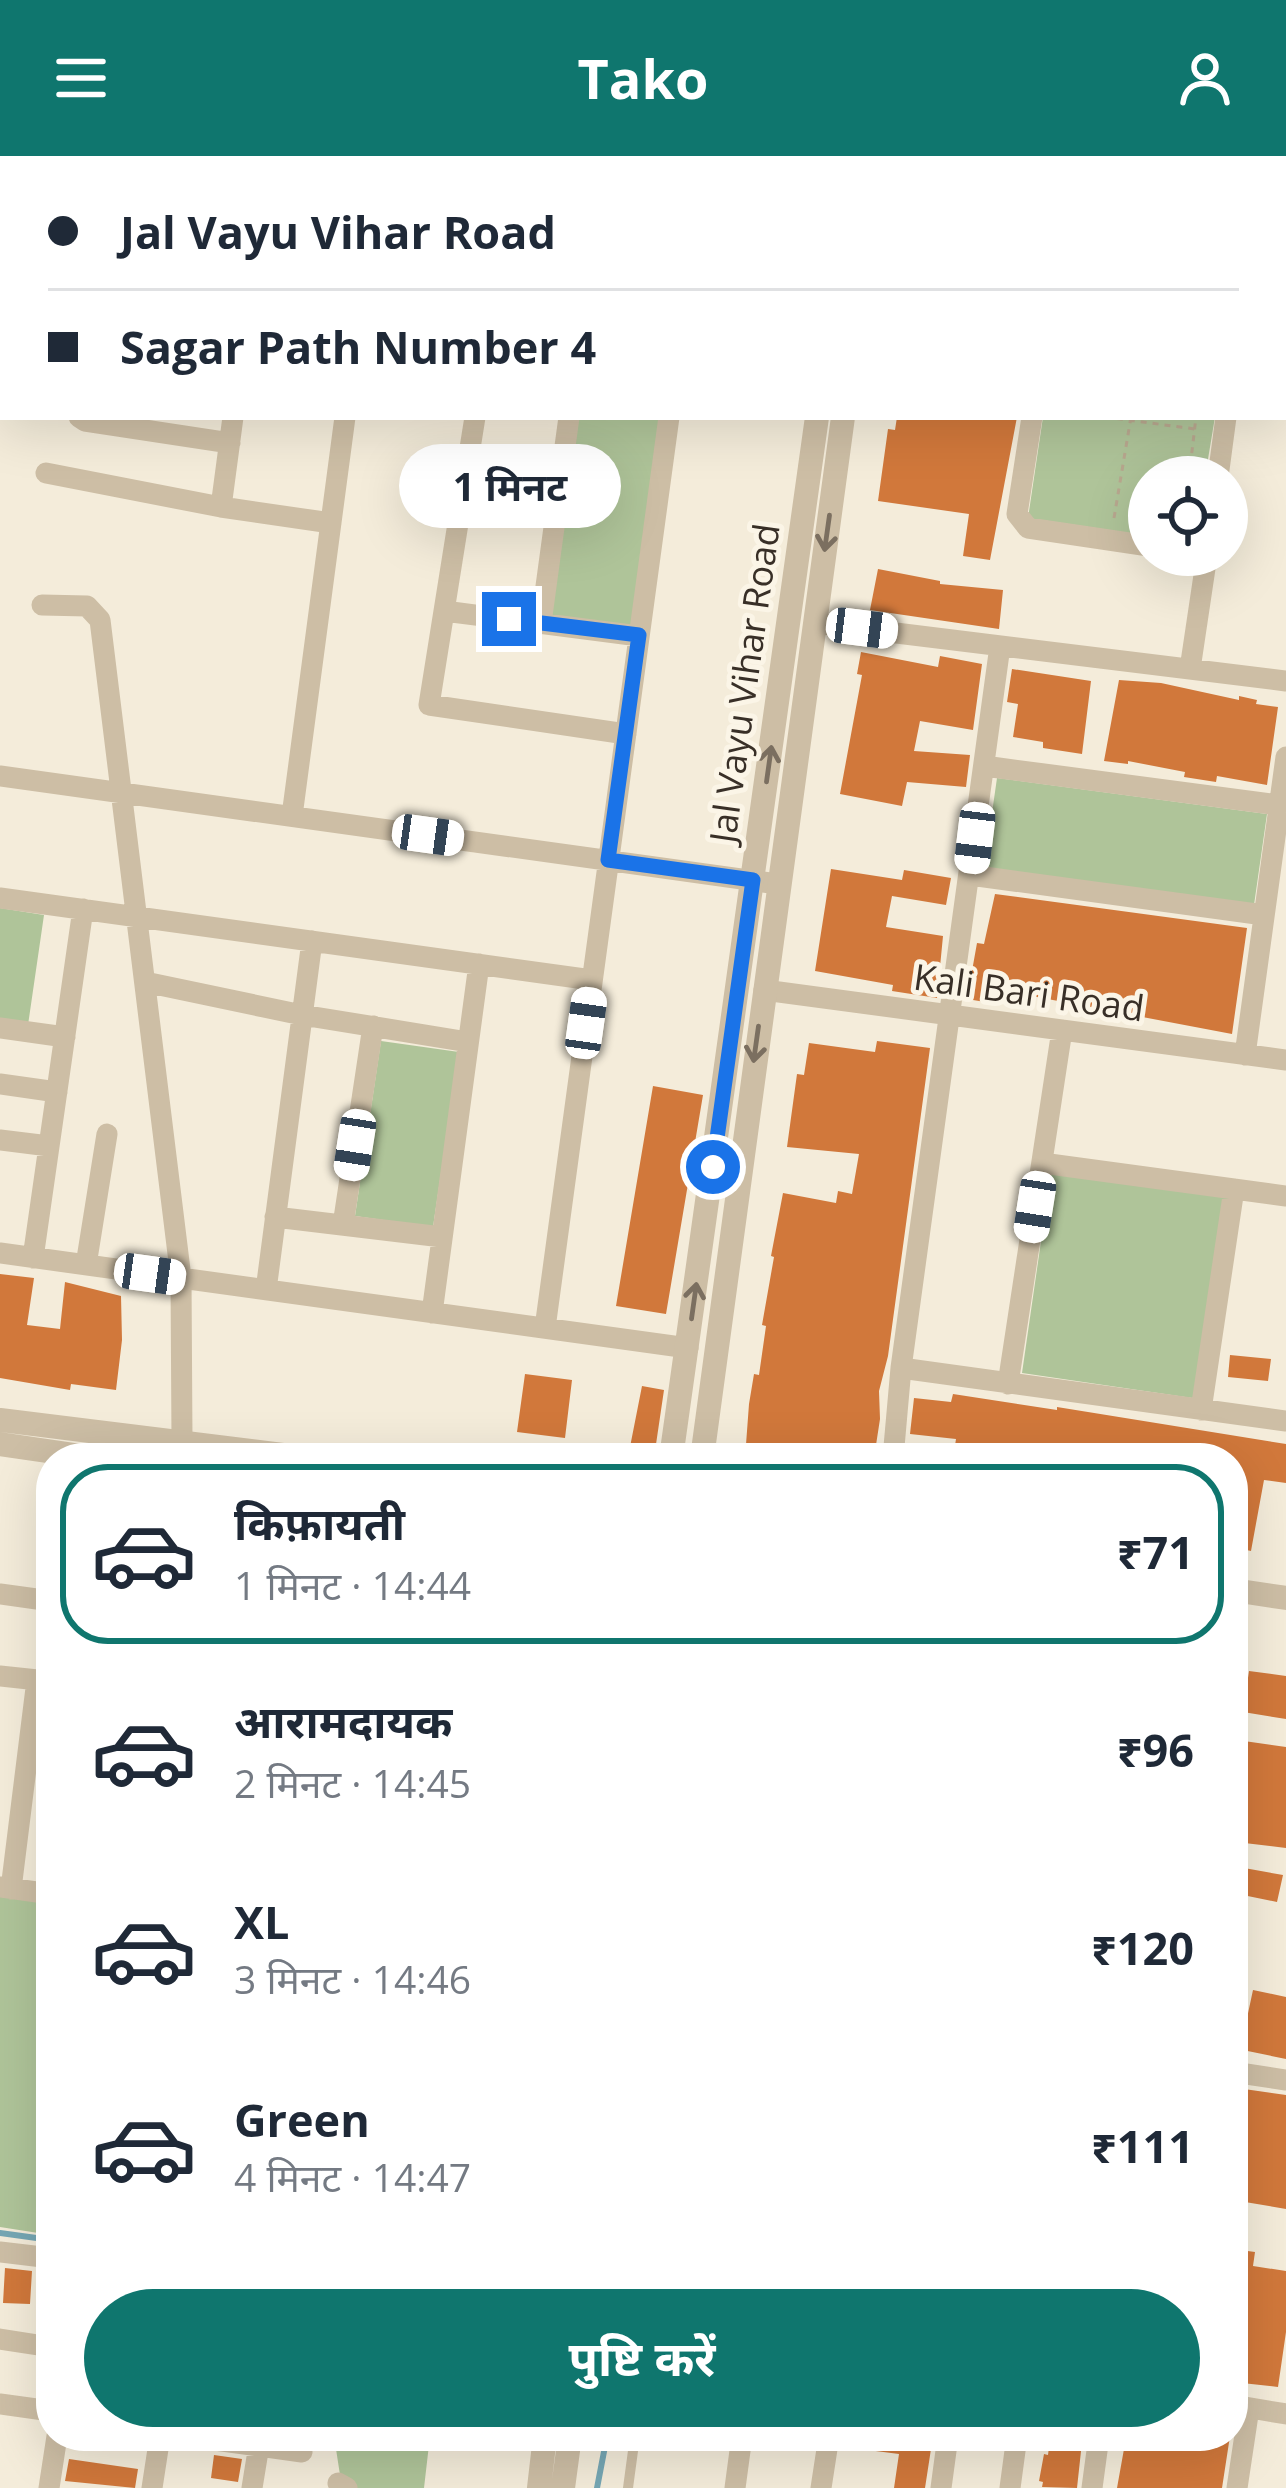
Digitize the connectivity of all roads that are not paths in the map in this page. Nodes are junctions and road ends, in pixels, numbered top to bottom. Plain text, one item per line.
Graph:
1 (84, 420) edge
2 (233, 420) edge
3 (345, 420) edge
4 (475, 420) edge
5 (569, 420) edge
6 (669, 420) edge
7 (817, 420) edge
8 (843, 420) edge
9 (1032, 420) edge
10 (1226, 420) edge
11 (230, 442) junction
12 (1221, 456) edge
13 (46, 473) dead end
14 (221, 507) junction
15 (331, 523) junction
16 (1128, 543) edge
17 (1204, 576) edge
18 (42, 604) dead end
19 (444, 611) junction
20 (814, 622) junction
21 (541, 623) junction
22 (639, 635) junction
23 (1000, 646) junction
24 (1190, 669) junction
25 (1286, 681) edge
26 (626, 734) junction
27 (1286, 757) edge
28 (984, 766) junction
29 (0, 776) edge
30 (121, 793) junction
31 (1280, 806) junction
32 (292, 816) junction
33 (608, 860) junction
34 (970, 875) junction
35 (765, 882) junction
36 (0, 898) edge
37 (83, 910) junction
38 (1264, 915) junction
39 (137, 917) junction
40 (312, 941) junction
41 (479, 964) junction
42 (592, 980) junction
43 (145, 982) junction
44 (764, 990) junction
45 (951, 1014) junction
46 (302, 1015) junction
47 (373, 1026) junction
48 (0, 1028) edge
49 (1062, 1030) junction
50 (64, 1037) junction
51 (468, 1042) junction
52 (1245, 1055) junction
53 (1286, 1060) edge
54 (0, 1084) edge
55 (57, 1092) junction
56 (107, 1134) dead end
57 (0, 1140) edge
58 (49, 1146) junction
59 (1042, 1163) junction
60 (1234, 1189) junction
61 (1286, 1196) edge
62 (275, 1217) junction
63 (343, 1225) junction
64 (442, 1238) junction
65 (0, 1253) edge
66 (33, 1258) junction
67 (86, 1265) junction
68 (182, 1278) junction
69 (266, 1290) junction
70 (432, 1312) junction
71 (545, 1328) junction
72 (688, 1348) junction
73 (902, 1368) junction
74 (1008, 1384) junction
75 (1201, 1410) junction
76 (0, 1420) edge
77 (1286, 1421) edge
78 (138, 1443) edge
79 (180, 1443) edge
80 (672, 1443) edge
81 (703, 1443) edge
82 (894, 1443) edge
83 (0, 1444) edge
84 (36, 1449) edge
85 (1248, 1592) edge
86 (0, 1594) edge
87 (1286, 1598) edge
88 (36, 1599) edge
89 (0, 1676) edge
90 (36, 1680) edge
91 (36, 1725) edge
92 (6, 1888) edge
93 (36, 1892) edge
94 (1248, 2074) edge
95 (1286, 2080) edge
96 (0, 2252) edge
97 (36, 2256) edge
98 (0, 2339) edge
99 (36, 2345) edge
100 (0, 2404) edge
101 (1248, 2408) edge
102 (36, 2409) edge
103 (1286, 2414) edge
104 (55, 2451) edge
105 (158, 2451) edge
106 (258, 2451) edge
107 (296, 2451) edge
108 (543, 2451) edge
109 (568, 2451) edge
110 (632, 2451) edge
111 (740, 2451) edge
112 (827, 2451) edge
113 (946, 2451) edge
114 (1015, 2451) edge
115 (1097, 2451) edge
116 (1239, 2451) edge
117 (302, 2452) dead end
118 (50, 2488) edge
119 (152, 2488) edge
120 (253, 2488) edge
121 (538, 2488) edge
122 (563, 2488) edge
123 (628, 2488) edge
124 (735, 2488) edge
125 (821, 2488) edge
126 (941, 2488) edge
127 (1010, 2488) edge
128 (1092, 2488) edge
129 (1237, 2488) edge

1 - 11 street
2 - 11 street
3 - 15 street
4 - 19 street
5 - 21 street
6 - 22 street
35 -> 7 street, Jal Vayu Vihar Road
8 -> 20 street, Jal Vayu Vihar Road
9 - 16 street
10 - 12 street
11 - 14 street
13 - 14 street
14 - 15 street
15 - 32 street
17 - 24 street
18 - 30 street
19 - 21 street
19 - 26 street
20 - 23 street
20 - 35 street, Jal Vayu Vihar Road
21 - 22 street
22 - 26 street
23 - 24 street
23 - 28 street
24 - 25 street
26 - 33 street
27 - 31 street
28 - 31 street
28 - 34 street
29 - 30 street
30 - 32 street
30 - 39 street
31 - 38 street
32 - 33 street
33 - 35 street
33 - 42 street
34 - 38 street
34 - 45 street
35 - 44 street, Jal Vayu Vihar Road
72 -> 35 street, Jal Vayu Vihar Road
36 - 37 street
37 - 39 street
37 - 50 street
38 - 52 street
39 - 40 street
39 - 43 street
40 - 41 street
40 - 46 street
41 - 42 street
41 - 51 street
42 - 71 street
43 - 46 street
43 - 68 street
44 - 45 street, Kali Bari Road
44 -> 81 street, Jal Vayu Vihar Road
45 - 49 street, Kali Bari Road
45 - 73 street
46 - 47 street
46 - 62 street
47 - 51 street
47 - 63 street
48 - 50 street
49 - 52 street, Kali Bari Road
49 - 59 street
50 - 55 street
51 - 64 street
52 - 53 street, Kali Bari Road
54 - 55 street
55 - 58 street
56 - 67 street
57 - 58 street
58 - 66 street
59 - 60 street
59 - 74 street
60 - 61 street
60 - 75 street
62 - 63 street
62 - 69 street
63 - 64 street
64 - 70 street
65 - 66 street
66 - 67 street
67 - 68 street
68 - 69 street
68 - 79 street
69 - 70 street
70 - 71 street
71 - 72 street
72 - 80 street, Jal Vayu Vihar Road
73 - 74 street
73 - 82 street
74 - 75 street
75 - 77 street
76 - 78 street
83 - 84 street
85 - 87 street
86 - 88 street
89 - 90 street
91 - 92 street
92 - 93 street
94 - 95 street
96 - 97 street
98 - 99 street
100 - 102 street
101 - 103 street
104 - 118 street
105 - 119 street
106 - 120 street
107 - 117 street
108 - 121 street
109 - 122 street
110 - 123 lane
111 - 124 street
112 - 125 street
113 - 126 street
114 - 127 street
115 - 128 street
116 - 129 street

